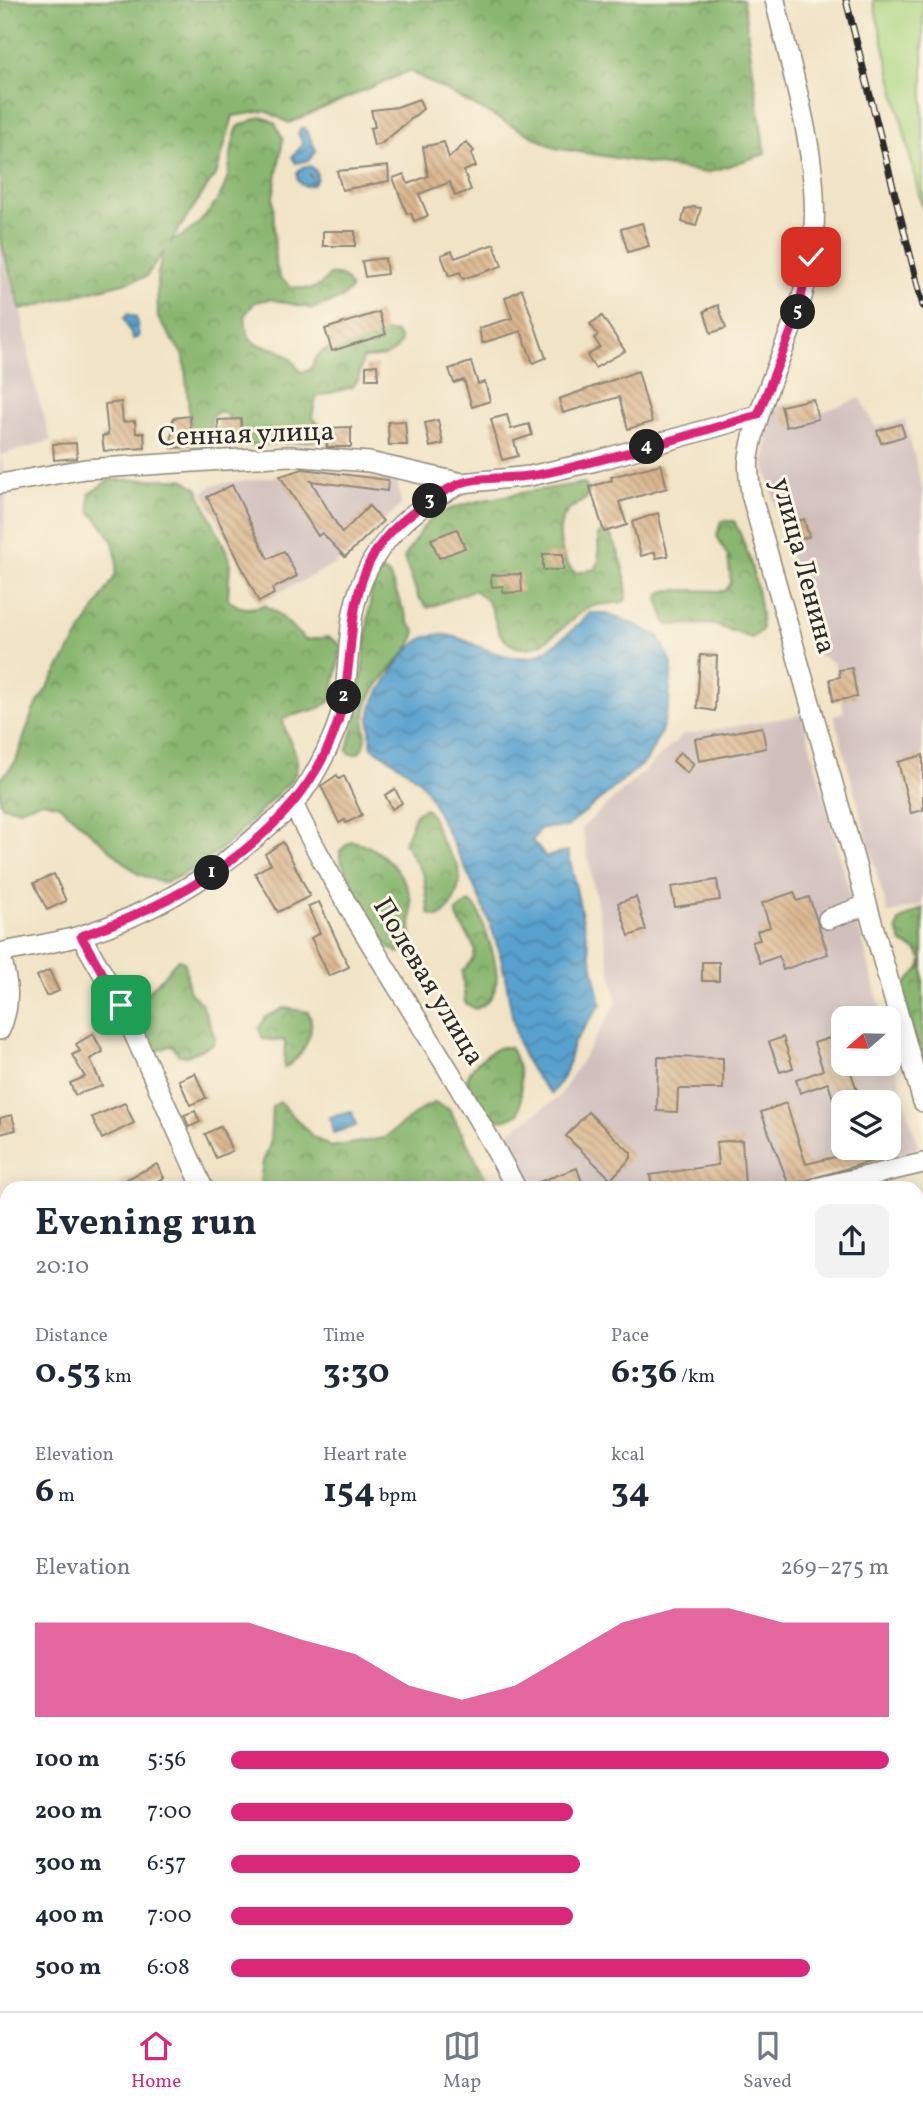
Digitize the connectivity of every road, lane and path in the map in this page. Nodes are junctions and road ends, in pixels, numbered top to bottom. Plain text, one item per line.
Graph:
1 (775, 0) edge
2 (311, 175) dead end
3 (316, 185) dead end
4 (758, 415) junction
5 (462, 483) junction
6 (0, 484) edge
7 (293, 804) junction
8 (867, 905) junction
9 (828, 919) dead end
10 (81, 936) junction
11 (0, 954) edge
12 (0, 1030) edge
13 (923, 1102) edge
14 (923, 1163) edge
15 (200, 1181) edge
16 (512, 1181) edge
17 (846, 1181) edge

1 - 4 street, улица Ленина
2 - 3 path
4 - 5 street, Сенная улица
4 - 8 street, улица Ленина
5 - 6 street, Сенная улица
5 - 7 street
7 - 10 street
7 - 16 street, Полевая улица
8 - 9 street
8 - 13 street, улица Ленина
10 - 11 street
10 - 15 street
11 - 12 street
14 - 17 street

